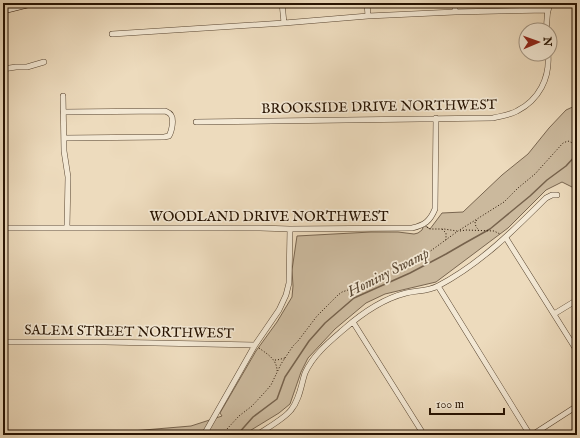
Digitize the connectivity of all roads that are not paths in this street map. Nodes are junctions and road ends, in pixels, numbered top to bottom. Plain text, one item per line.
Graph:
1 (31, 3) edge
2 (282, 3) edge
3 (367, 3) edge
4 (455, 3) edge
5 (550, 3) edge
6 (3, 10) edge
7 (548, 10) junction
8 (455, 12) junction
9 (368, 16) junction
10 (546, 22) edge
11 (284, 23) junction
12 (112, 34) dead end
13 (44, 62) dead end
14 (548, 62) edge
15 (3, 69) edge
16 (63, 96) dead end
17 (63, 112) junction
18 (436, 118) junction
19 (196, 122) dead end
20 (64, 138) junction
21 (557, 195) dead end
22 (67, 227) junction
23 (3, 228) edge
24 (290, 229) junction
25 (506, 238) junction
26 (438, 286) junction
27 (577, 300) edge
28 (554, 314) junction
29 (353, 322) junction
30 (3, 342) edge
31 (255, 345) junction
32 (577, 350) edge
33 (577, 406) edge
34 (205, 433) junction
35 (227, 433) edge
36 (198, 435) edge
37 (257, 435) edge
38 (424, 435) edge
39 (531, 435) edge

1 - 6 main road
2 - 11 street
3 - 9 street
4 - 8 street
5 - 7 street
7 - 8 street
7 - 10 street
8 - 9 street
9 - 11 street
11 - 12 street
13 - 15 street
14 - 18 street, BROOKSIDE DRIVE NORTHWEST
16 - 17 street
17 - 20 street
17 - 20 street
18 - 19 street, BROOKSIDE DRIVE NORTHWEST
18 - 24 street, WOODLAND DRIVE NORTHWEST
20 - 22 street
21 - 25 street
22 - 23 street, WOODLAND DRIVE NORTHWEST
22 - 24 street, WOODLAND DRIVE NORTHWEST
24 - 31 street
25 - 26 street
25 - 28 street
26 - 29 street
26 - 39 street
27 - 28 street
28 - 32 street
29 - 37 street
29 - 38 street
30 - 31 street, SALEM STREET NORTHWEST
31 - 34 street
33 - 39 street
34 - 35 street
34 - 36 street

